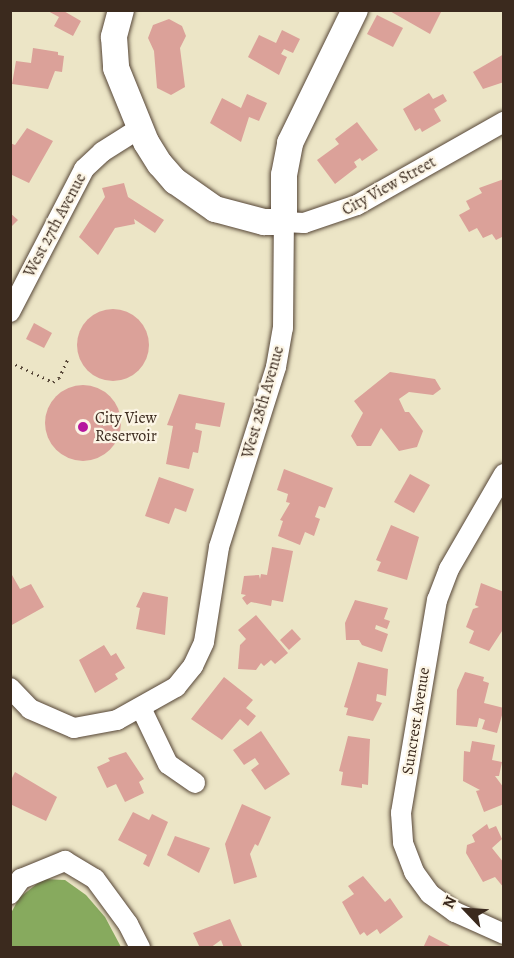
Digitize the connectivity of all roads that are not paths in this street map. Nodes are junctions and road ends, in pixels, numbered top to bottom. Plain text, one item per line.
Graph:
1 (121, 10) edge
2 (355, 10) edge
3 (504, 122) edge
4 (140, 128) junction
5 (284, 222) junction
6 (10, 312) edge
7 (504, 474) edge
8 (10, 688) edge
9 (142, 710) junction
10 (195, 783) dead end
11 (10, 894) edge
12 (504, 934) edge
13 (140, 948) edge

1 - 4 street, City View Street
2 - 5 street, West 28th Avenue
3 - 5 street, City View Street
4 - 5 street, City View Street
4 - 6 street, West 27th Avenue
5 - 9 street, West 28th Avenue
7 - 12 street, Suncrest Avenue
8 - 9 street, West 28th Avenue
9 - 10 street
11 - 13 street

